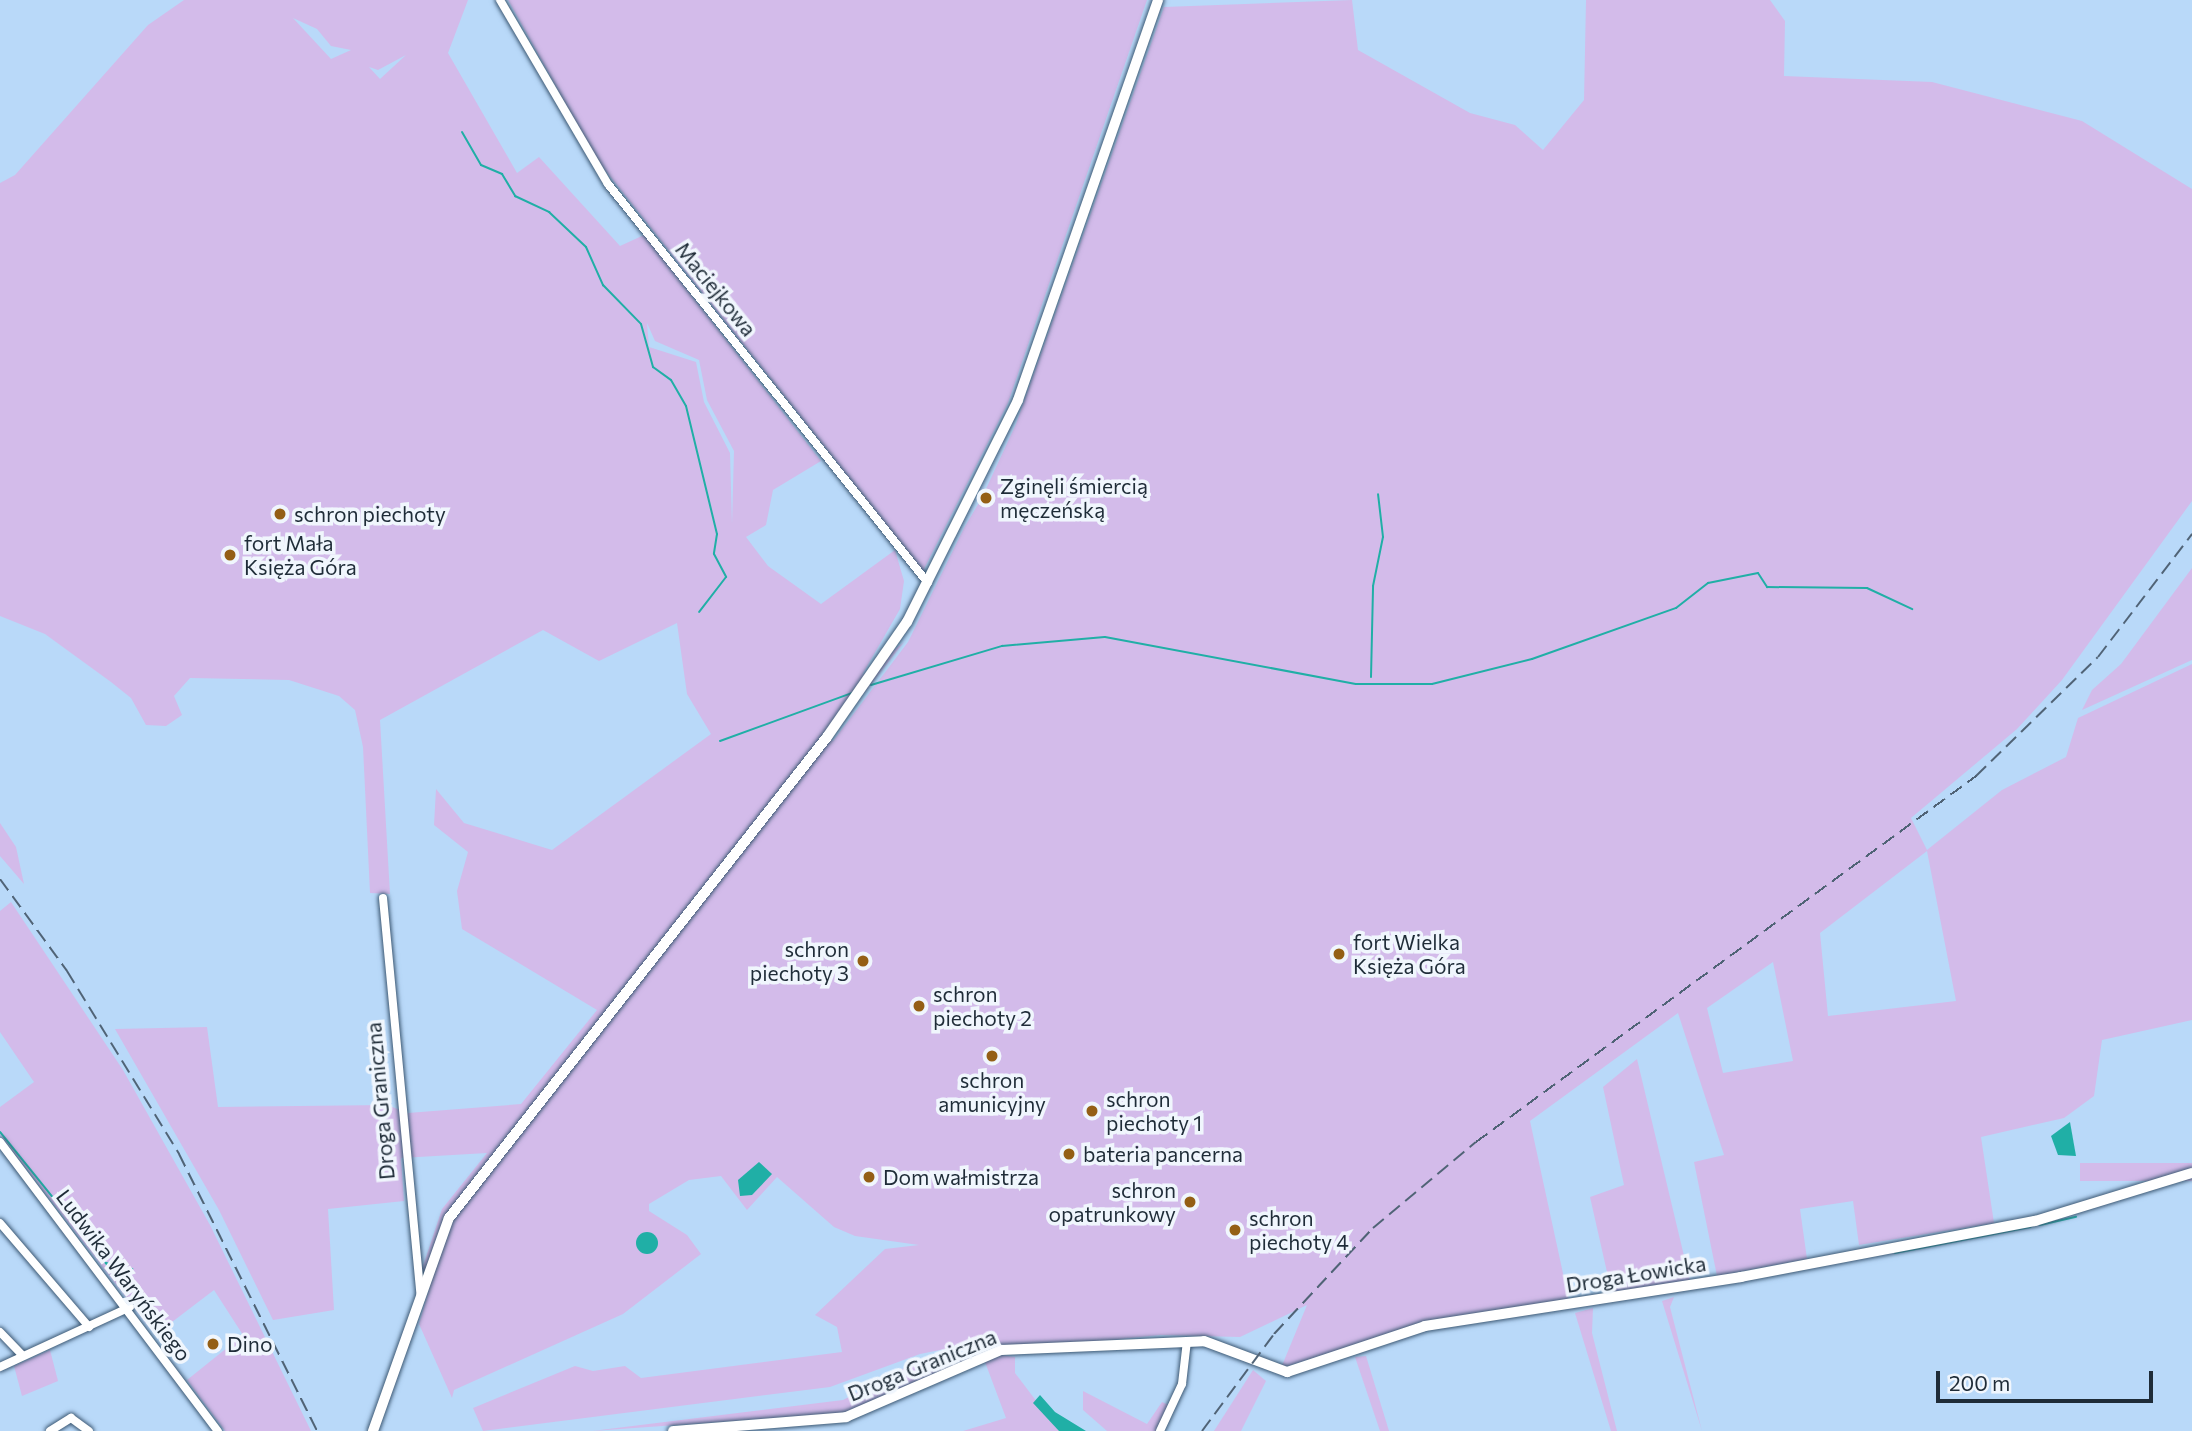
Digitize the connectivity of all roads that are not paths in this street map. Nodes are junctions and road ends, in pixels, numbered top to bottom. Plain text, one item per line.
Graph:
1 (500, 0) edge
2 (1158, 0) edge
3 (928, 583) junction
4 (383, 898) dead end
5 (0, 1142) edge
6 (2192, 1173) edge
7 (0, 1223) edge
8 (421, 1299) junction
9 (130, 1307) junction
10 (89, 1327) junction
11 (0, 1332) edge
12 (1186, 1340) junction
13 (23, 1356) junction
14 (0, 1367) edge
15 (50, 1431) edge
16 (89, 1431) edge
17 (218, 1431) edge
18 (373, 1431) edge
19 (673, 1431) edge
20 (1160, 1431) edge

1 - 3 street, Maciejkowa
2 - 3 street
3 - 8 street
4 - 8 street, Droga Graniczna
5 - 9 street, Ludwika Waryńskiego
6 - 12 street, Droga Łowicka
7 - 10 street
8 - 18 street
9 - 10 street
9 - 17 street, Ludwika Waryńskiego
10 - 13 street
11 - 13 street
12 - 19 street, Droga Graniczna
12 - 20 street
13 - 14 street
15 - 16 street

